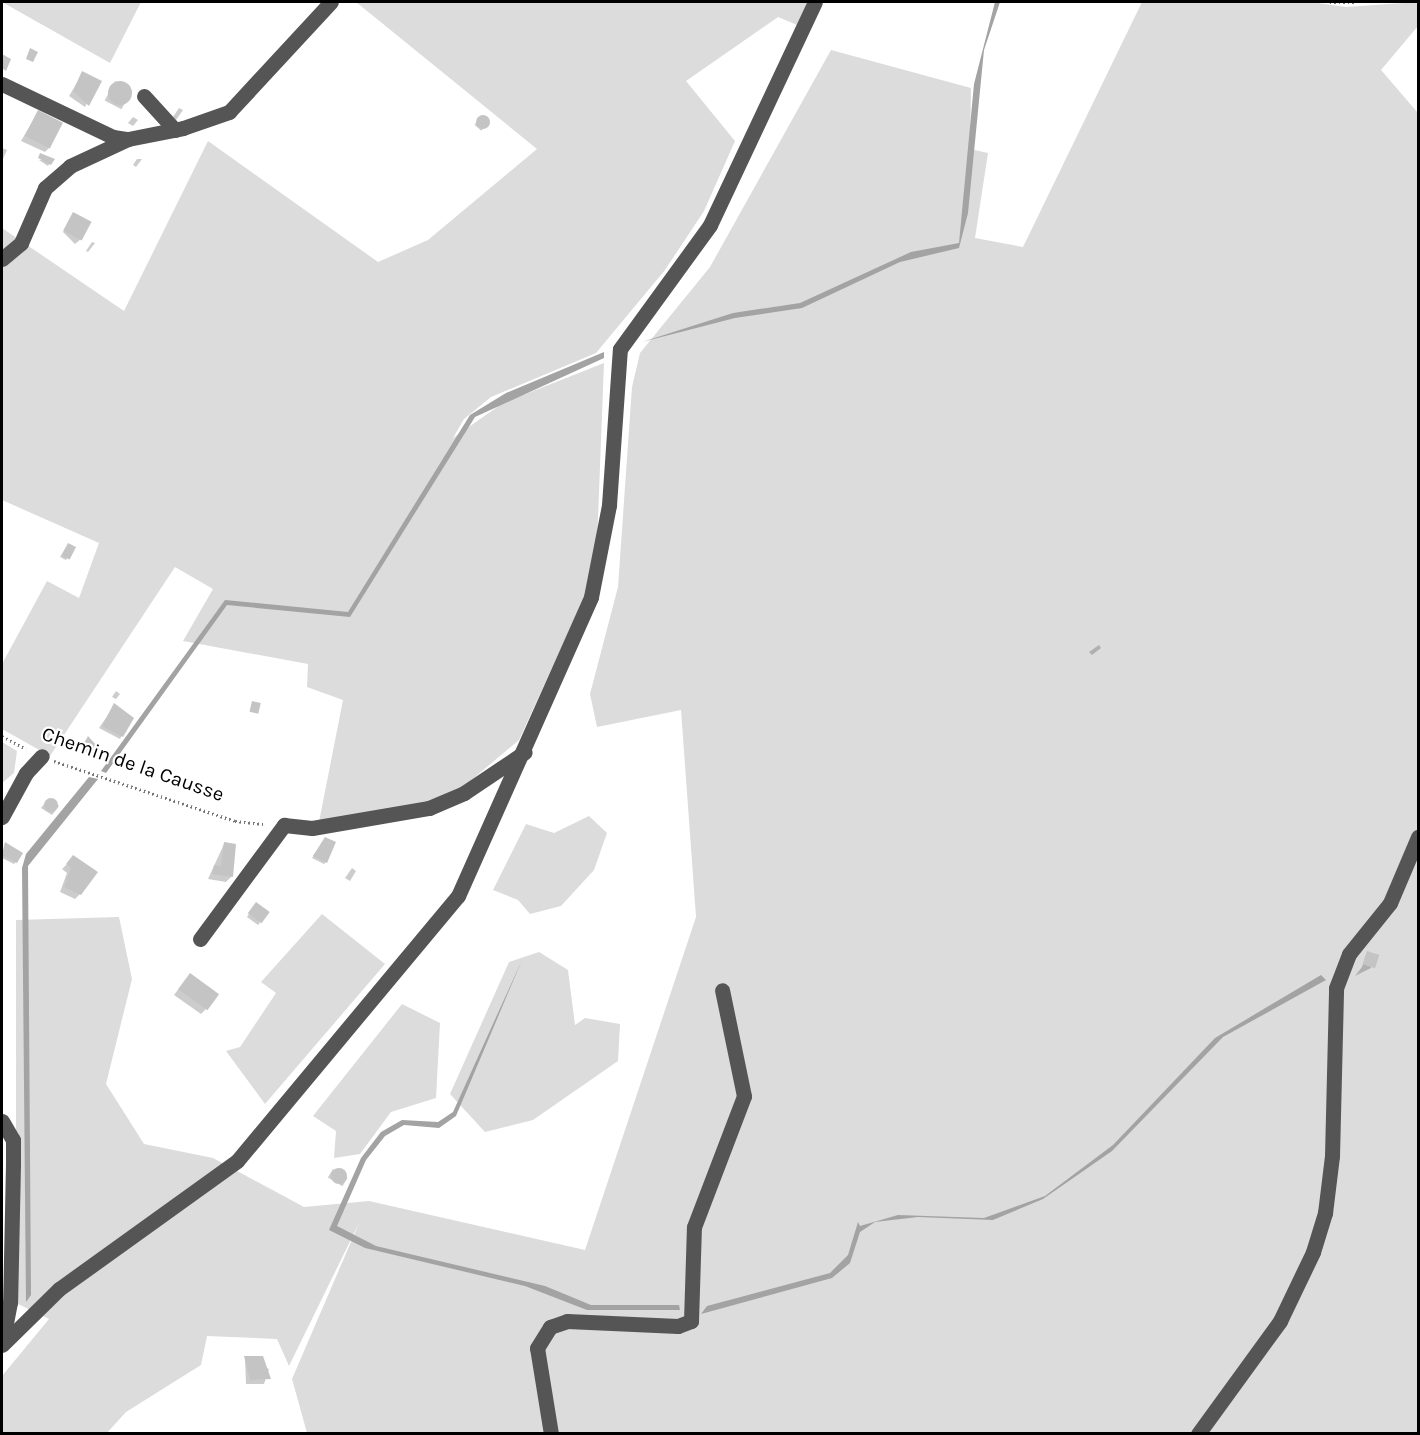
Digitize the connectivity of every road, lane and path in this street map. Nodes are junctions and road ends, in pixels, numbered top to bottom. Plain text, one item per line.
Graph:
1 (331, 2) edge
2 (815, 2) edge
3 (1330, 2) edge
4 (1354, 2) edge
5 (2, 84) edge
6 (144, 96) dead end
7 (179, 129) junction
8 (128, 139) junction
9 (2, 259) edge
10 (2, 736) edge
11 (525, 752) junction
12 (42, 756) junction
13 (2, 817) edge
14 (284, 825) junction
15 (1419, 837) edge
16 (200, 939) dead end
17 (722, 990) dead end
18 (2, 1121) edge
19 (2, 1344) edge
20 (551, 1434) edge
21 (1198, 1434) edge

1 - 7 street
2 - 11 street
3 - 4 path
5 - 8 street
6 - 7 street
7 - 8 street
8 - 9 street
10 - 12 path, Chemin de la Causse
11 - 14 street
11 - 19 street
12 - 13 street
12 - 14 path, Chemin de la Causse
14 - 16 street
15 - 21 street
17 - 20 street
18 - 19 street

